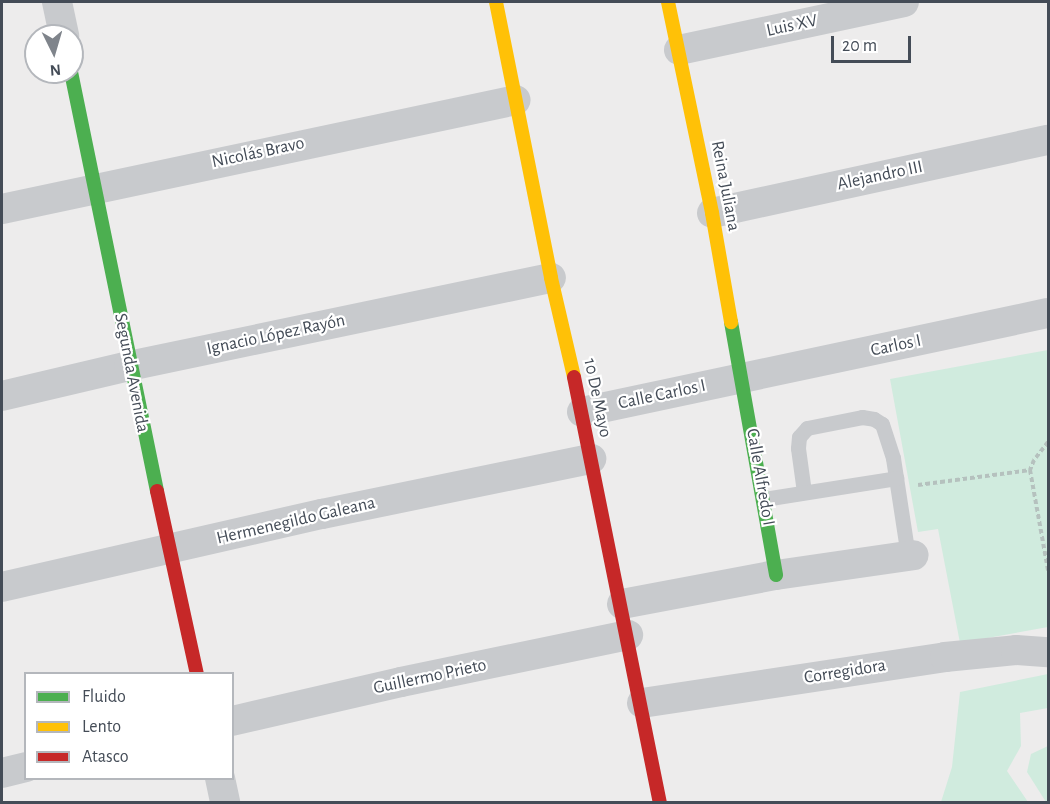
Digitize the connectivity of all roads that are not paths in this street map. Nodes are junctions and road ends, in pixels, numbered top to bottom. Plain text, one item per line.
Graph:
1 (57, 2) edge
2 (496, 2) edge
3 (668, 2) edge
4 (904, 2) edge
5 (62, 24) edge
6 (679, 50) junction
7 (74, 84) edge
8 (516, 100) junction
9 (1048, 140) edge
10 (95, 187) junction
11 (2, 208) edge
12 (712, 213) junction
13 (551, 278) junction
14 (1048, 313) edge
15 (129, 366) junction
16 (742, 379) junction
17 (2, 396) edge
18 (582, 412) junction
19 (591, 459) junction
20 (896, 483) junction
21 (804, 492) junction
22 (764, 499) junction
23 (168, 550) junction
24 (911, 555) joint
25 (776, 575) junction
26 (2, 587) edge
27 (622, 604) junction
28 (628, 635) junction
29 (1048, 652) edge
30 (197, 672) edge
31 (642, 703) junction
32 (234, 721) edge
33 (24, 768) edge
34 (2, 773) edge
35 (220, 780) edge
36 (225, 802) edge
37 (660, 802) edge

1 - 5 street
2 - 8 street, 10 De Mayo
3 - 6 street, Reina Juliana
4 - 6 street, Luis XV
6 - 12 street, Reina Juliana
7 - 10 street, Segunda Avenida
8 - 10 street, Nicolás Bravo
8 - 13 street, 10 De Mayo
9 - 12 street, Alejandro III
10 - 11 street, Nicolás Bravo
10 - 15 street, Segunda Avenida
12 - 16 street, Reina Juliana
13 - 15 street, Ignacio López Rayón
13 - 18 street, 10 De Mayo
14 - 16 street, Carlos I
15 - 17 street, Ignacio López Rayón
15 - 23 street, Segunda Avenida
16 - 18 street, Calle Carlos I
16 - 22 street, Calle Alfredo I
18 - 19 street, 10 De Mayo
19 - 23 street, Hermenegildo Galeana
19 - 27 street, 10 De Mayo
20 - 21 lane
20 - 21 lane
20 - 24 lane
21 - 22 lane
22 - 25 street, Calle Alfredo I
23 - 26 street, Hermenegildo Galeana
23 - 30 street, Segunda Avenida
24 - 25 street
25 - 27 street
27 - 28 street, 10 De Mayo
28 - 31 street, 10 De Mayo
28 - 32 street, Guillermo Prieto
29 - 31 street, Corregidora
31 - 37 street, 10 De Mayo
33 - 34 street
35 - 36 street

